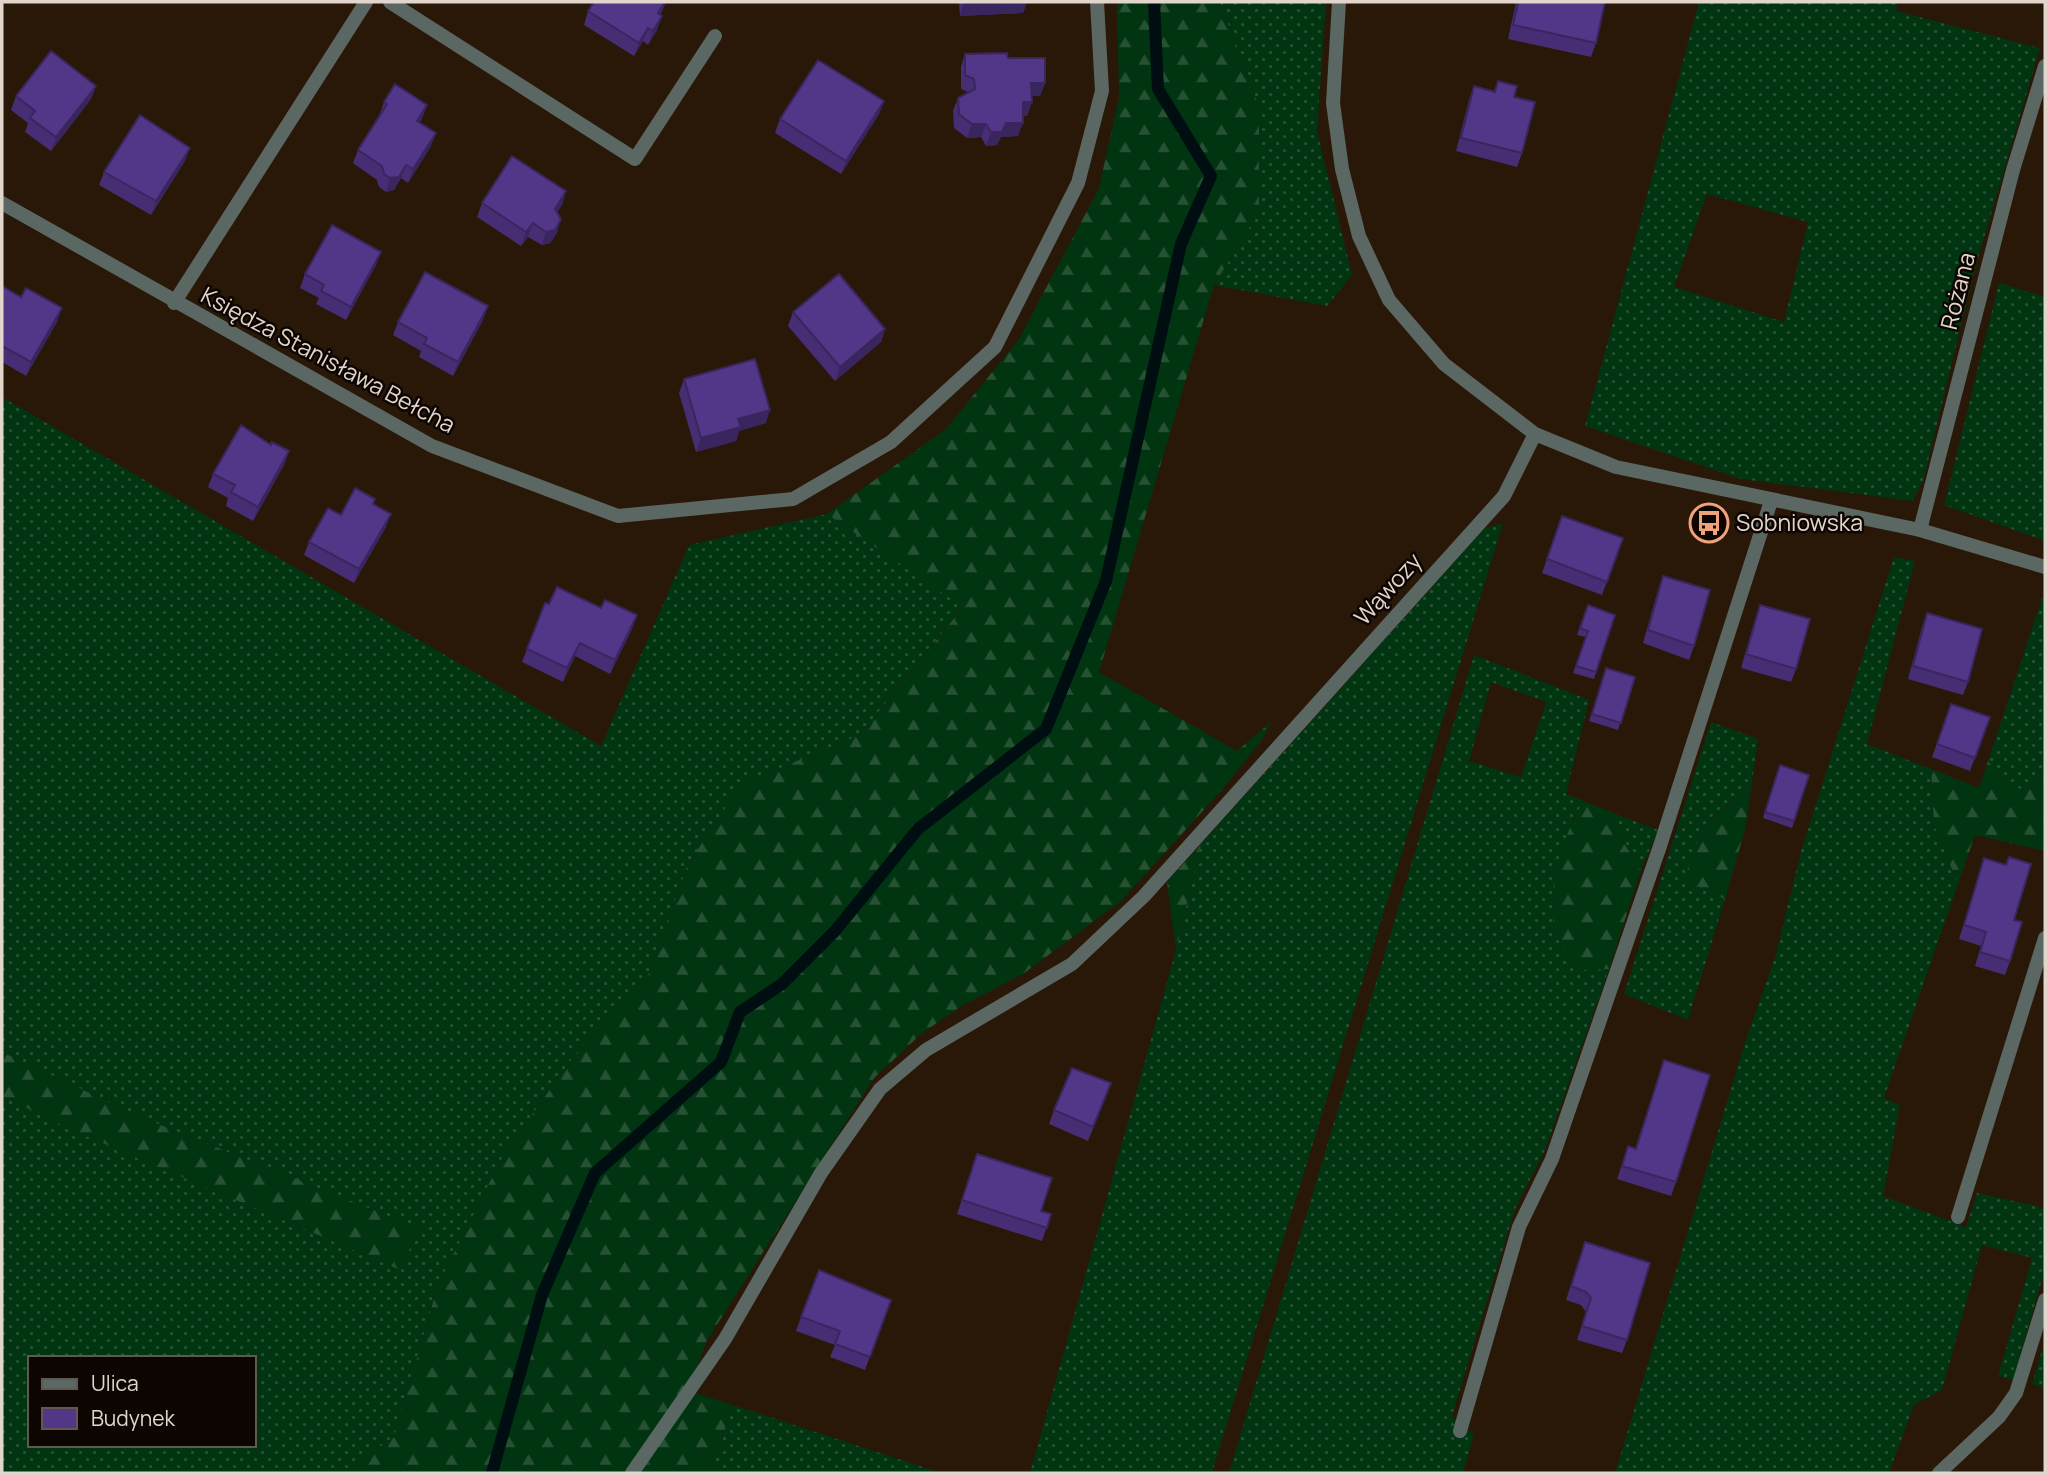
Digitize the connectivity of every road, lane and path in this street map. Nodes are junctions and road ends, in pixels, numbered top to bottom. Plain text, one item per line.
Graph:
1 (366, 2) edge
2 (390, 2) edge
3 (1097, 2) edge
4 (1339, 2) edge
5 (715, 36) dead end
6 (2045, 66) edge
7 (2, 203) edge
8 (174, 303) junction
9 (1535, 434) junction
10 (1771, 501) junction
11 (1920, 530) junction
12 (2045, 567) edge
13 (2045, 938) edge
14 (1958, 1217) dead end
15 (2045, 1300) edge
16 (1460, 1431) dead end
17 (632, 1473) edge
18 (1939, 1473) edge

1 - 8 street, Księdza Stanisława Bełcha
2 - 5 street
3 - 8 street, Księdza Stanisława Bełcha
4 - 9 street
6 - 11 street, Różana
7 - 8 street, Księdza Stanisława Bełcha
9 - 10 street
9 - 17 street, Wąwozy
10 - 11 street
10 - 16 street
11 - 12 street
13 - 14 street
15 - 18 street

